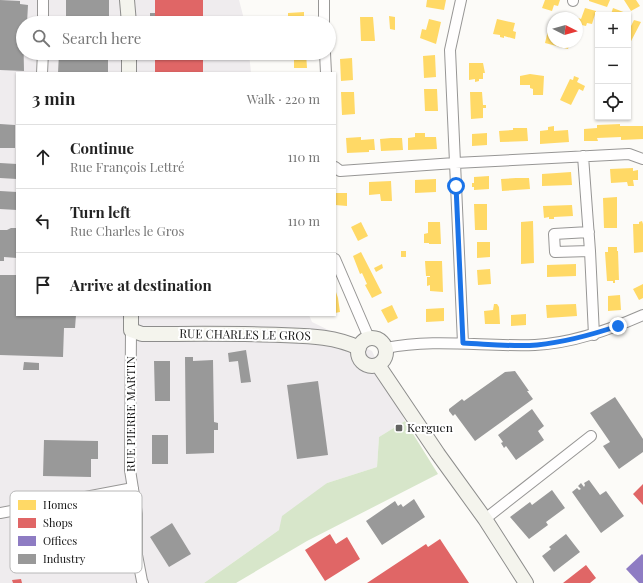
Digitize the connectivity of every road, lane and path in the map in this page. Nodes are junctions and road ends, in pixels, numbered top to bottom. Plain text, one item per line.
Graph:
1 (43, 0) edge
2 (127, 0) edge
3 (324, 0) edge
4 (461, 0) edge
5 (43, 16) edge
6 (128, 16) edge
7 (324, 16) edge
8 (43, 60) edge
9 (129, 60) edge
10 (325, 60) edge
11 (42, 72) edge
12 (129, 72) edge
13 (326, 72) edge
14 (583, 156) junction
15 (643, 159) edge
16 (455, 162) junction
17 (336, 168) edge
18 (589, 232) junction
19 (590, 251) junction
20 (336, 261) edge
21 (643, 315) edge
22 (131, 316) edge
23 (131, 330) junction
24 (594, 335) junction
25 (364, 343) junction
26 (463, 343) junction
27 (386, 348) junction
28 (378, 366) junction
29 (591, 436) dead end
30 (133, 488) junction
31 (117, 491) edge
32 (133, 491) edge
33 (10, 511) edge
34 (0, 513) edge
35 (485, 519) junction
36 (140, 573) edge
37 (143, 583) edge
38 (526, 583) edge

1 - 5 street
2 - 6 street
3 - 7 street
4 - 16 street
8 - 11 street
9 - 12 street
10 - 13 street
14 - 15 street
14 - 16 street
14 - 18 street
16 - 17 street
16 - 26 street
18 - 19 street
18 - 19 street
19 - 24 street
20 - 25 street
21 - 24 street
22 - 23 street, RUE PIERRE MARTIN
23 - 25 street, RUE CHARLES LE GROS
23 - 30 street, RUE PIERRE MARTIN
24 - 26 street
25 - 27 street
25 - 28 street
26 - 27 street
27 - 28 street
28 - 35 street
29 - 35 street
30 - 31 street
30 - 32 street, RUE PIERRE MARTIN
33 - 34 street
35 - 38 street
36 - 37 street, RUE PIERRE MARTIN

